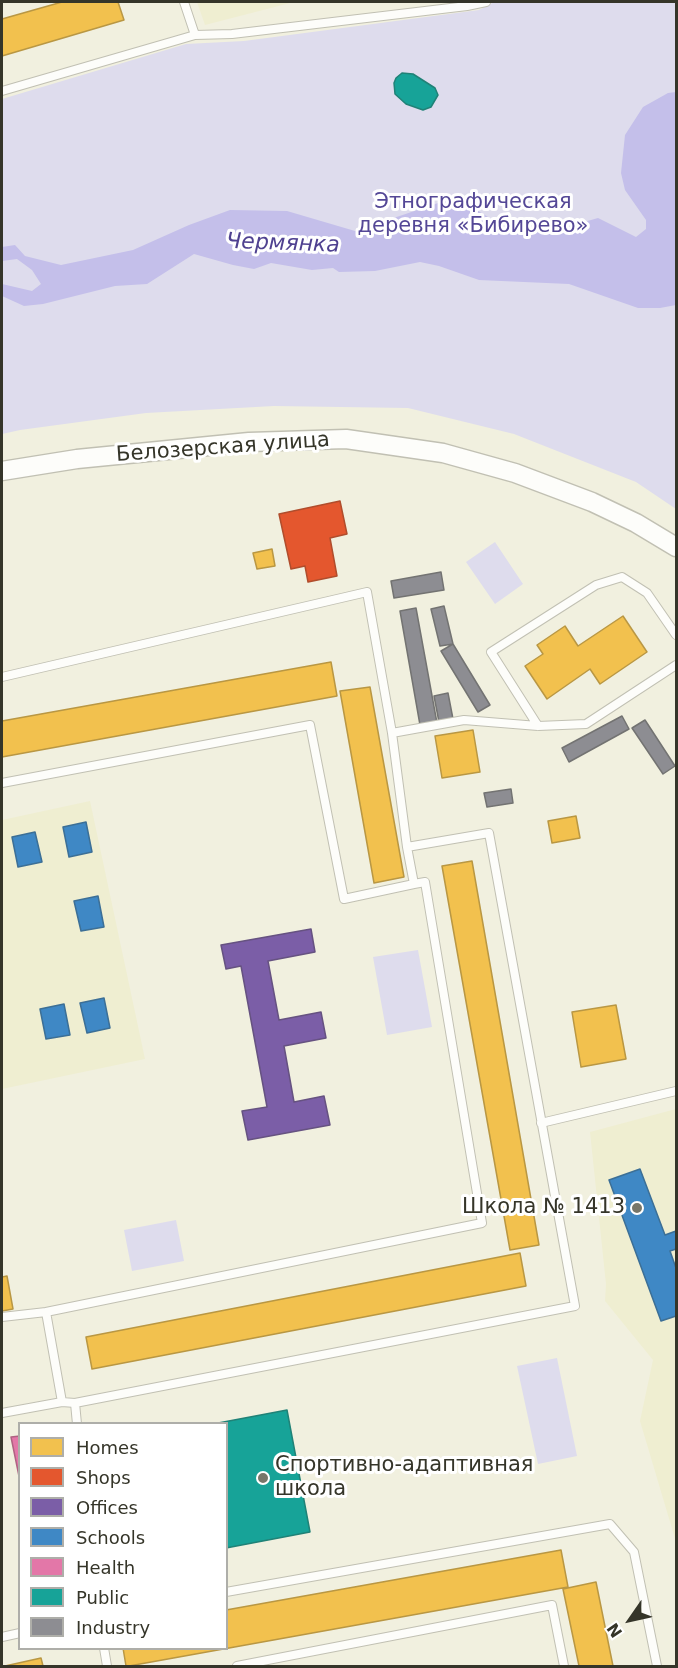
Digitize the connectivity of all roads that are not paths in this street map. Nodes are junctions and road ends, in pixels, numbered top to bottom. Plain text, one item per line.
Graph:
1 (184, 2) edge
2 (486, 2) edge
3 (195, 35) junction
4 (2, 91) edge
5 (2, 471) edge
6 (676, 548) edge
7 (676, 635) edge
8 (676, 665) edge
9 (2, 677) edge
10 (538, 726) junction
11 (392, 733) junction
12 (2, 783) edge
13 (407, 848) junction
14 (414, 884) junction
15 (676, 1091) edge
16 (542, 1123) junction
17 (46, 1312) junction
18 (2, 1317) edge
19 (62, 1402) junction
20 (75, 1403) junction
21 (2, 1413) edge
22 (77, 1422) edge
23 (228, 1592) edge
24 (18, 1633) edge
25 (2, 1637) edge
26 (104, 1650) edge
27 (107, 1666) edge
28 (237, 1666) edge
29 (564, 1666) edge
30 (657, 1666) edge

1 - 3 lane
2 - 3 lane
3 - 4 lane
5 - 6 street, Белозерская улица
7 - 10 lane
8 - 10 lane
9 - 11 lane
10 - 11 lane
11 - 13 lane
12 - 14 lane
13 - 14 lane
13 - 16 lane
14 - 17 lane
15 - 16 lane
16 - 20 lane
17 - 18 lane
17 - 19 lane
19 - 20 lane
19 - 21 lane
20 - 22 lane
23 - 30 lane
24 - 25 lane
26 - 27 lane
28 - 29 lane

